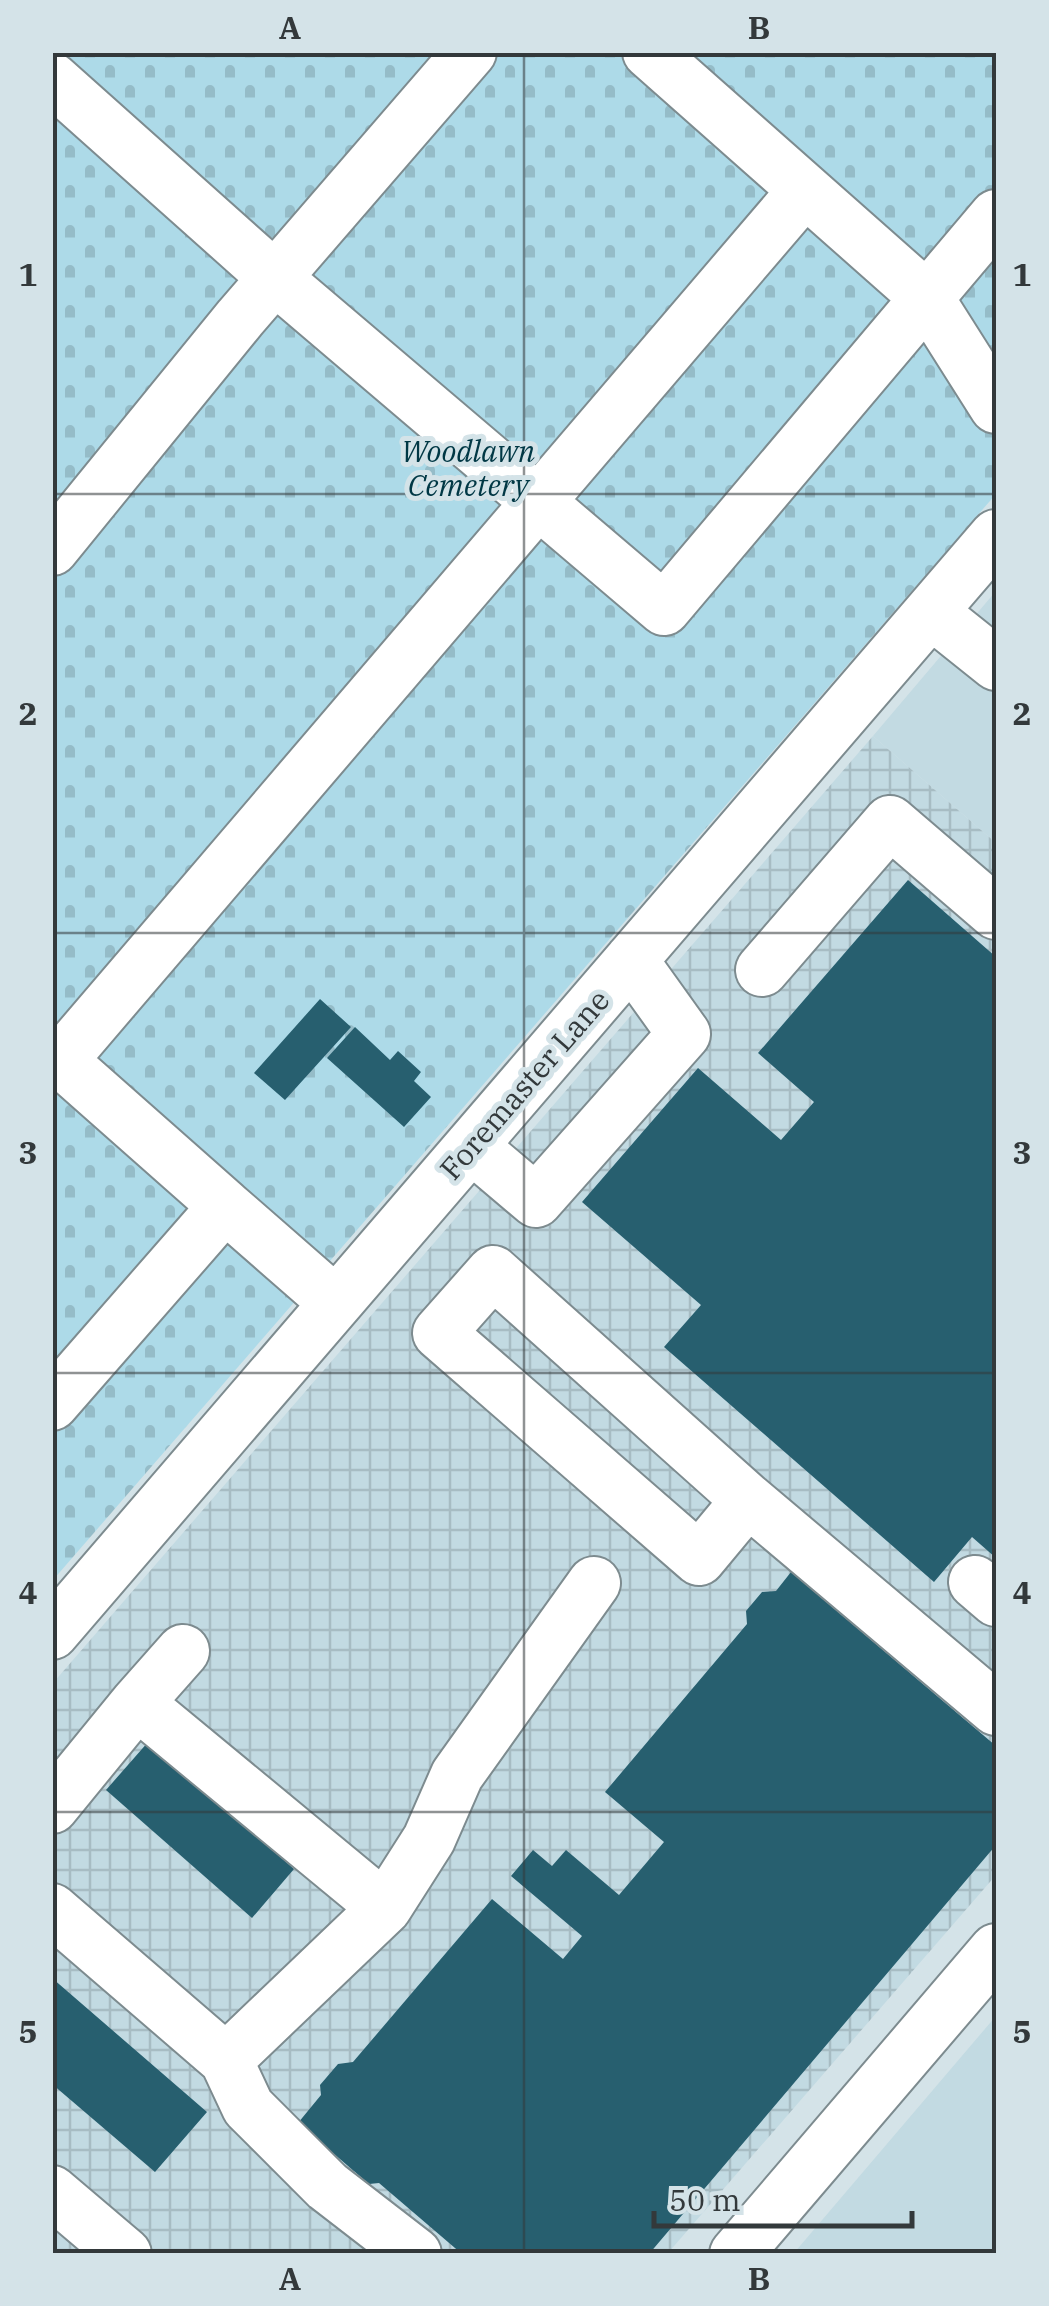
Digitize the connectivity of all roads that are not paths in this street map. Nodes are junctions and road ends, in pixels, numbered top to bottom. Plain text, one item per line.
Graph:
1 (470, 52) edge
2 (649, 52) edge
3 (52, 79) edge
4 (805, 190) junction
5 (996, 216) edge
6 (275, 278) junction
7 (927, 298) junction
8 (996, 406) edge
9 (538, 502) junction
10 (996, 536) edge
11 (52, 549) edge
12 (931, 612) junction
13 (996, 664) edge
14 (996, 914) edge
15 (631, 960) junction
16 (762, 970) dead end
17 (57, 1057) edge
18 (472, 1146) junction
19 (225, 1206) junction
20 (336, 1303) junction
21 (52, 1404) edge
22 (748, 1500) junction
23 (594, 1583) dead end
24 (52, 1633) edge
25 (183, 1650) dead end
26 (137, 1703) junction
27 (996, 1709) edge
28 (52, 1807) edge
29 (384, 1908) junction
30 (52, 1910) edge
31 (996, 1950) edge
32 (226, 2060) junction
33 (52, 2192) edge
34 (125, 2254) edge
35 (415, 2254) edge
36 (736, 2254) edge

1 - 6 street
2 - 4 street
3 - 6 street
4 - 7 street
4 - 9 street
5 - 7 street
6 - 9 street
6 - 11 street
7 - 8 street
7 - 9 street
9 - 17 street
10 - 12 street, Foremaster Lane
12 - 13 street
12 - 15 street, Foremaster Lane
14 - 16 street
15 - 18 street, Foremaster Lane
15 - 18 street
17 - 19 street
18 - 20 street, Foremaster Lane
19 - 20 street
19 - 21 street
20 - 24 street, Foremaster Lane
22 - 22 street
22 - 27 street
23 - 29 street
25 - 26 street
26 - 28 street
26 - 29 street
29 - 32 street
30 - 32 street
31 - 36 street
32 - 35 street
33 - 34 street

